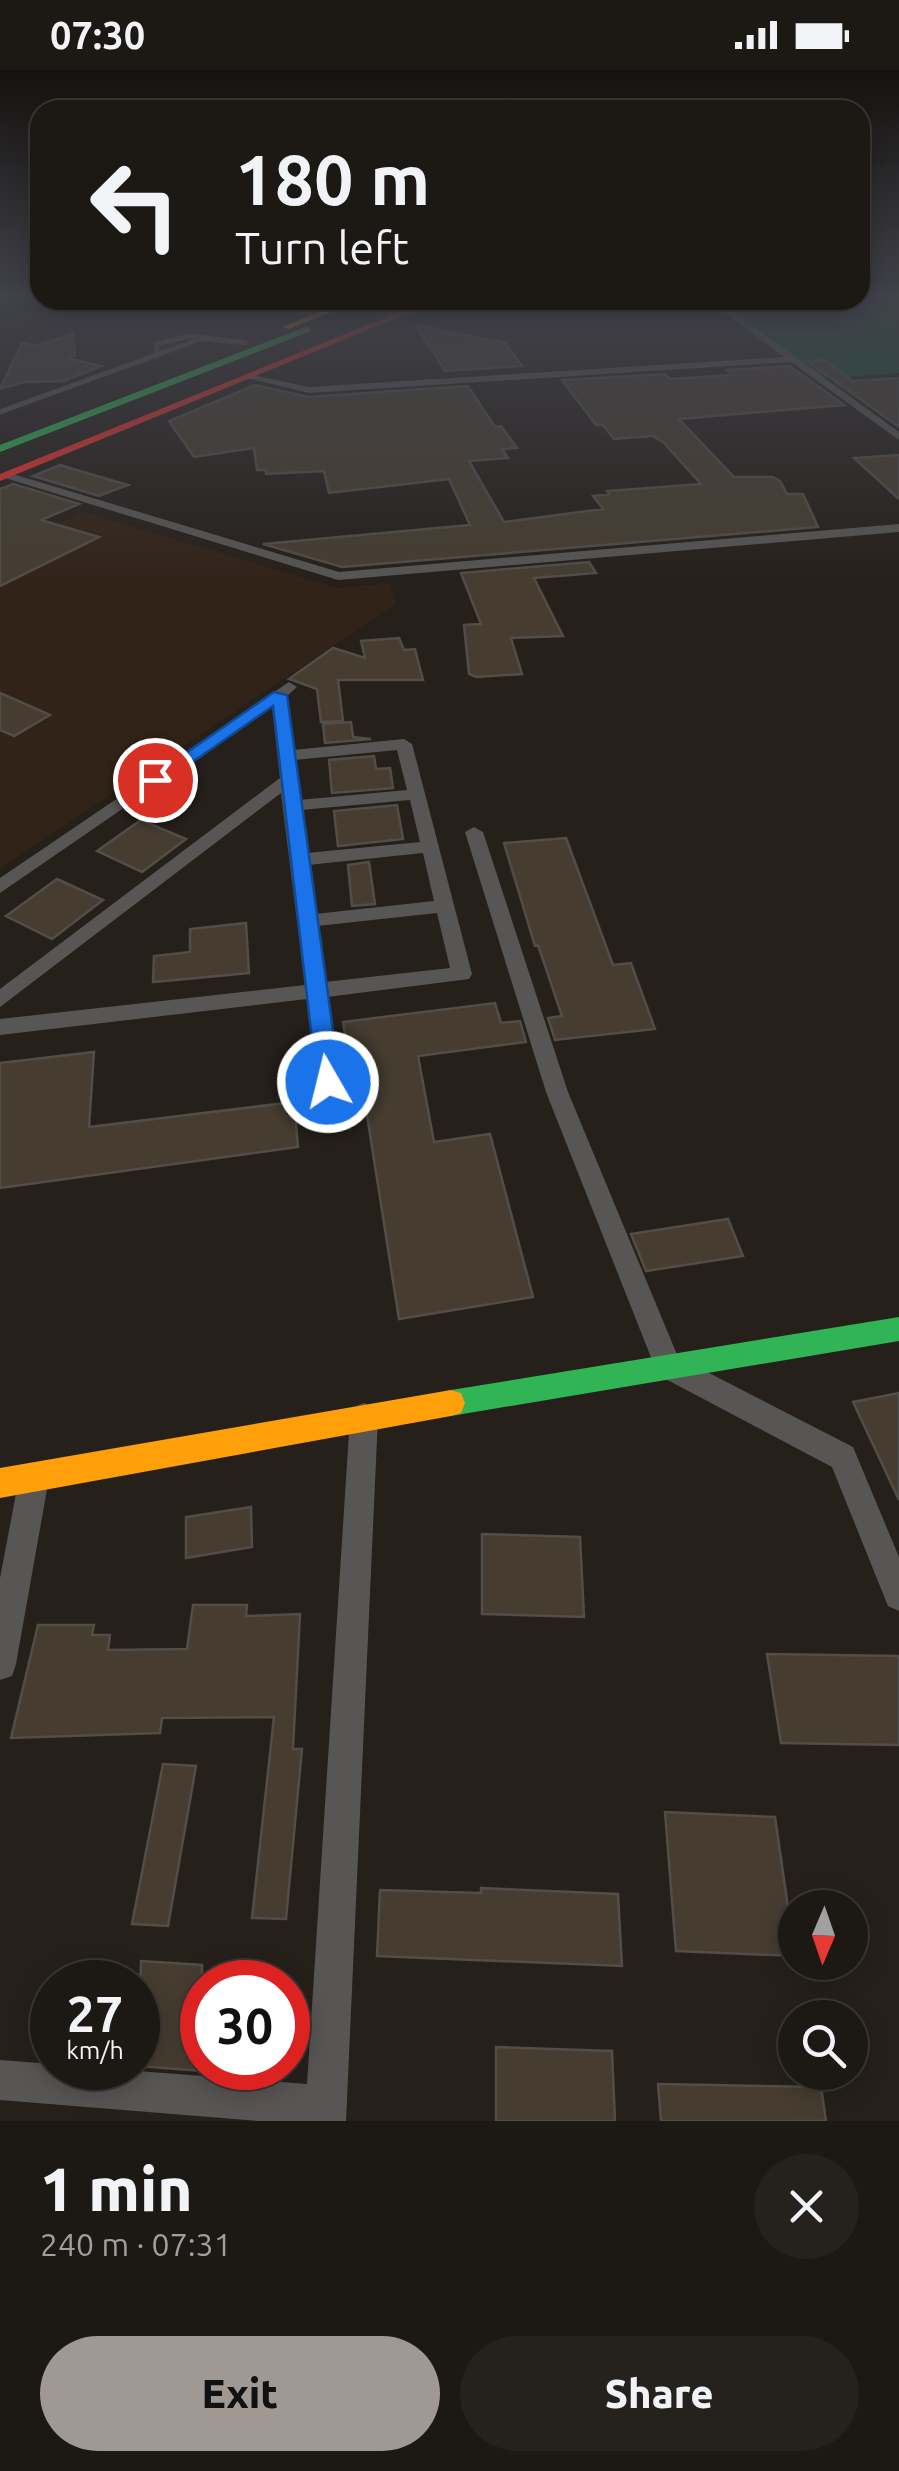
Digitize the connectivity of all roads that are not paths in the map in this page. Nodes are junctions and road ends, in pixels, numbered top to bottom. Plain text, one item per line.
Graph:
1 (51, 394) edge
2 (111, 394) edge
3 (142, 394) edge
4 (193, 394) edge
5 (205, 394) edge
6 (840, 394) edge
7 (0, 412) edge
8 (0, 436) edge
9 (899, 437) edge
10 (0, 449) edge
11 (2, 474) edge
12 (899, 528) edge
13 (285, 756) junction
14 (288, 780) junction
15 (417, 794) junction
16 (292, 806) junction
17 (474, 832) dead end
18 (430, 847) junction
19 (298, 860) junction
20 (0, 886) edge
21 (446, 906) junction
22 (307, 921) junction
23 (315, 991) junction
24 (0, 1000) edge
25 (0, 1027) edge
26 (328, 1082) dead end
27 (899, 1329) edge
28 (668, 1366) junction
29 (364, 1418) junction
30 (34, 1478) junction
31 (0, 1484) edge
32 (899, 1595) edge
33 (0, 1664) edge
34 (0, 2080) edge
35 (326, 2114) edge

1 - 7 lane
2 - 8 street
3 - 10 street
4 - 11 street
5 - 11 street
6 - 9 street
11 - 12 street
13 - 14 street
13 - 15 street
13 - 20 street
14 - 16 street
14 - 24 street
15 - 16 street
15 - 18 street
16 - 19 street
17 - 28 street
18 - 19 street
18 - 21 street
19 - 22 street
21 - 22 street
21 - 23 street
22 - 23 street
23 - 25 street
23 - 26 street
27 - 28 street
28 - 29 street
28 - 32 street
29 - 30 street
29 - 35 street
30 - 31 street
30 - 33 street
34 - 35 street

